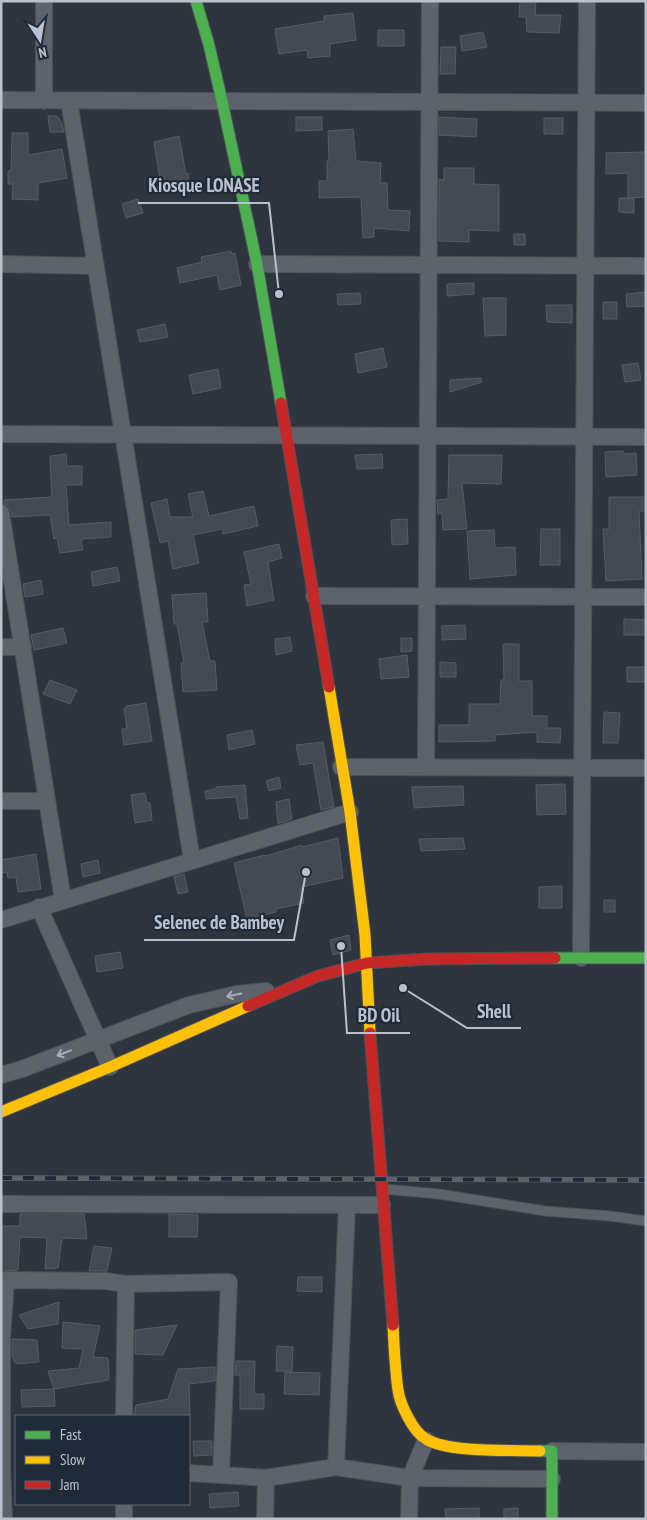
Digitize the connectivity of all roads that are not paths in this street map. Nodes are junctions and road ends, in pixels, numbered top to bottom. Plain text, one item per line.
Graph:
1 (44, 1) edge
2 (196, 1) edge
3 (430, 1) edge
4 (587, 1) edge
5 (1, 100) edge
6 (44, 100) junction
7 (69, 101) junction
8 (222, 101) junction
9 (430, 102) junction
10 (586, 102) junction
11 (646, 103) edge
12 (1, 264) edge
13 (257, 264) junction
14 (428, 265) junction
15 (96, 266) junction
16 (585, 266) junction
17 (646, 266) edge
18 (1, 434) edge
19 (123, 435) junction
20 (286, 435) junction
21 (427, 436) junction
22 (584, 436) junction
23 (646, 437) edge
24 (1, 512) edge
25 (314, 596) junction
26 (426, 596) junction
27 (583, 597) junction
28 (646, 597) edge
29 (1, 647) edge
30 (23, 647) junction
31 (341, 767) junction
32 (426, 767) junction
33 (582, 768) junction
34 (646, 768) edge
35 (1, 801) edge
36 (47, 801) junction
37 (350, 812) junction
38 (192, 860) junction
39 (63, 900) junction
40 (39, 907) junction
41 (1, 920) edge
42 (581, 958) junction
43 (646, 958) edge
44 (366, 964) junction
45 (283, 990) junction
46 (98, 1040) junction
47 (110, 1067) junction
48 (1, 1075) edge
49 (1, 1112) edge
50 (382, 1197) junction
51 (1, 1204) edge
52 (348, 1205) junction
53 (646, 1221) edge
54 (126, 1284) junction
55 (124, 1415) edge
56 (426, 1440) junction
57 (552, 1451) junction
58 (646, 1452) edge
59 (336, 1467) junction
60 (2, 1469) edge
61 (15, 1469) edge
62 (190, 1473) edge
63 (221, 1474) junction
64 (266, 1478) junction
65 (410, 1478) junction
66 (552, 1478) junction
67 (124, 1505) edge
68 (4, 1519) edge
69 (124, 1519) edge
70 (265, 1519) edge
71 (409, 1519) edge
72 (552, 1519) edge

1 - 6 street
2 - 8 main road
3 - 9 street
4 - 10 street
5 - 6 street
6 - 7 street
7 - 8 street
7 - 15 street
8 - 9 street
8 - 13 main road
9 - 10 street
9 - 14 street
10 - 11 street
10 - 16 street
12 - 15 street
13 - 14 street
13 - 20 main road
14 - 16 street
14 - 21 street
15 - 19 street
16 - 17 street
16 - 22 street
18 - 19 street
19 - 20 street
19 - 38 street
20 - 21 street
20 - 25 main road
21 - 22 street
21 - 26 street
22 - 23 street
22 - 27 street
24 - 30 street
25 - 26 street
25 - 31 main road
26 - 27 street
26 - 32 street
27 - 28 street
27 - 33 street
29 - 30 street
30 - 36 street
31 - 32 street
31 - 37 main road
32 - 33 street
33 - 34 street
33 - 42 street
35 - 36 street
36 - 39 street
37 - 38 street
37 - 44 main road
38 - 39 street
39 - 40 street
40 - 41 street
40 - 46 street
42 - 43 main road
42 - 44 main road
44 - 45 main road
44 - 50 main road
45 -> 46 street
45 - 47 main road
46 - 47 street
46 -> 48 street
47 - 49 main road
50 - 52 street
50 - 53 lane
50 - 56 main road
51 - 52 street
52 - 59 street
54 - 55 street
54 - 60 street
54 - 63 street
56 - 57 main road
56 - 65 street
57 - 58 street
57 - 66 main road
59 - 64 street
59 - 65 street
60 - 61 street
60 - 68 street
62 - 63 street
63 - 64 street
64 - 70 street
65 - 66 street
65 - 71 street
66 - 72 main road
67 - 69 street

